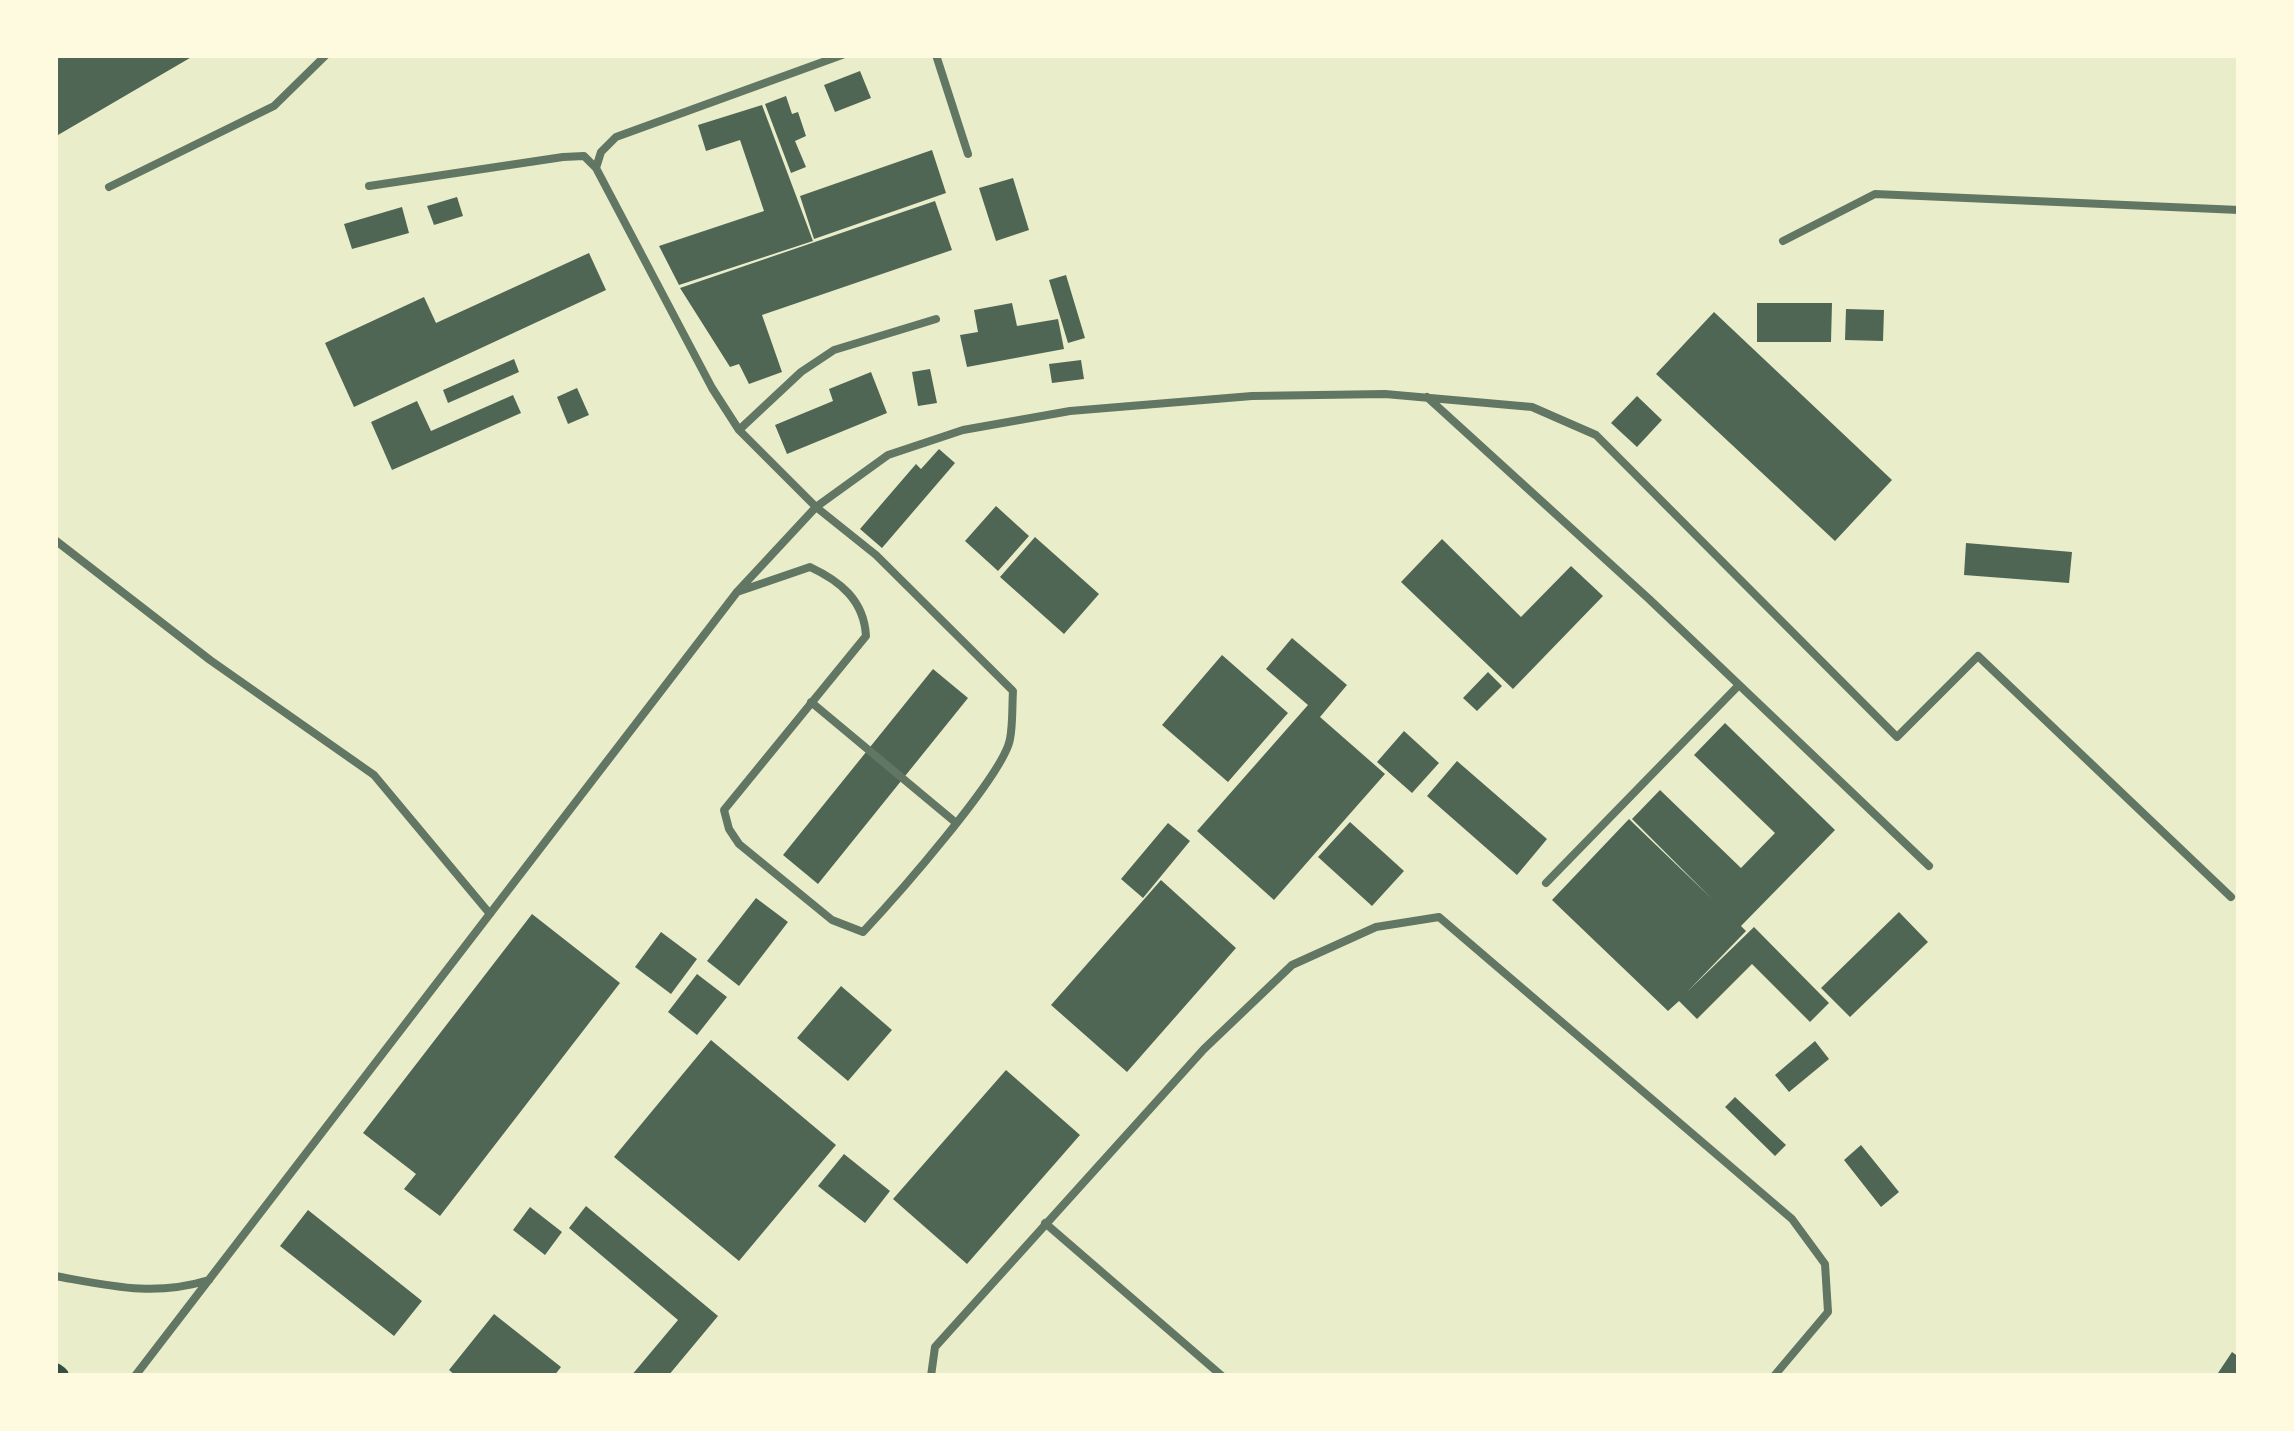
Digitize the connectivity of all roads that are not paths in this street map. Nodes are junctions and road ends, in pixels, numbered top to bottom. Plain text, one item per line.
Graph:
1 (326, 55) edge
2 (842, 55) edge
3 (936, 55) edge
4 (968, 154) dead end
5 (596, 168) junction
6 (370, 186) dead end
7 (109, 187) dead end
8 (2239, 210) edge
9 (1783, 241) dead end
10 (936, 319) dead end
11 (1427, 397) junction
12 (739, 430) junction
13 (816, 507) junction
14 (55, 540) edge
15 (737, 592) junction
16 (1739, 685) junction
17 (811, 702) junction
18 (955, 822) junction
19 (1930, 866) dead end
20 (1546, 884) dead end
21 (2231, 897) dead end
22 (490, 914) junction
23 (1046, 1223) junction
24 (55, 1276) edge
25 (209, 1280) junction
26 (135, 1376) edge
27 (931, 1376) edge
28 (1222, 1376) edge
29 (1774, 1376) edge

1 - 7 lane
2 - 5 lane
3 - 4 lane
5 - 6 lane
5 - 12 lane
8 - 9 lane
10 - 12 lane
11 - 13 lane
11 - 16 lane
11 - 21 lane
12 - 13 lane
13 - 15 lane
13 - 18 lane
14 - 22 lane
15 - 17 lane
15 - 22 lane
16 - 19 lane
16 - 20 lane
17 - 18 lane
17 - 18 lane
22 - 25 lane
23 - 27 lane
23 - 28 lane
23 - 29 lane
24 - 25 lane
25 - 26 lane

